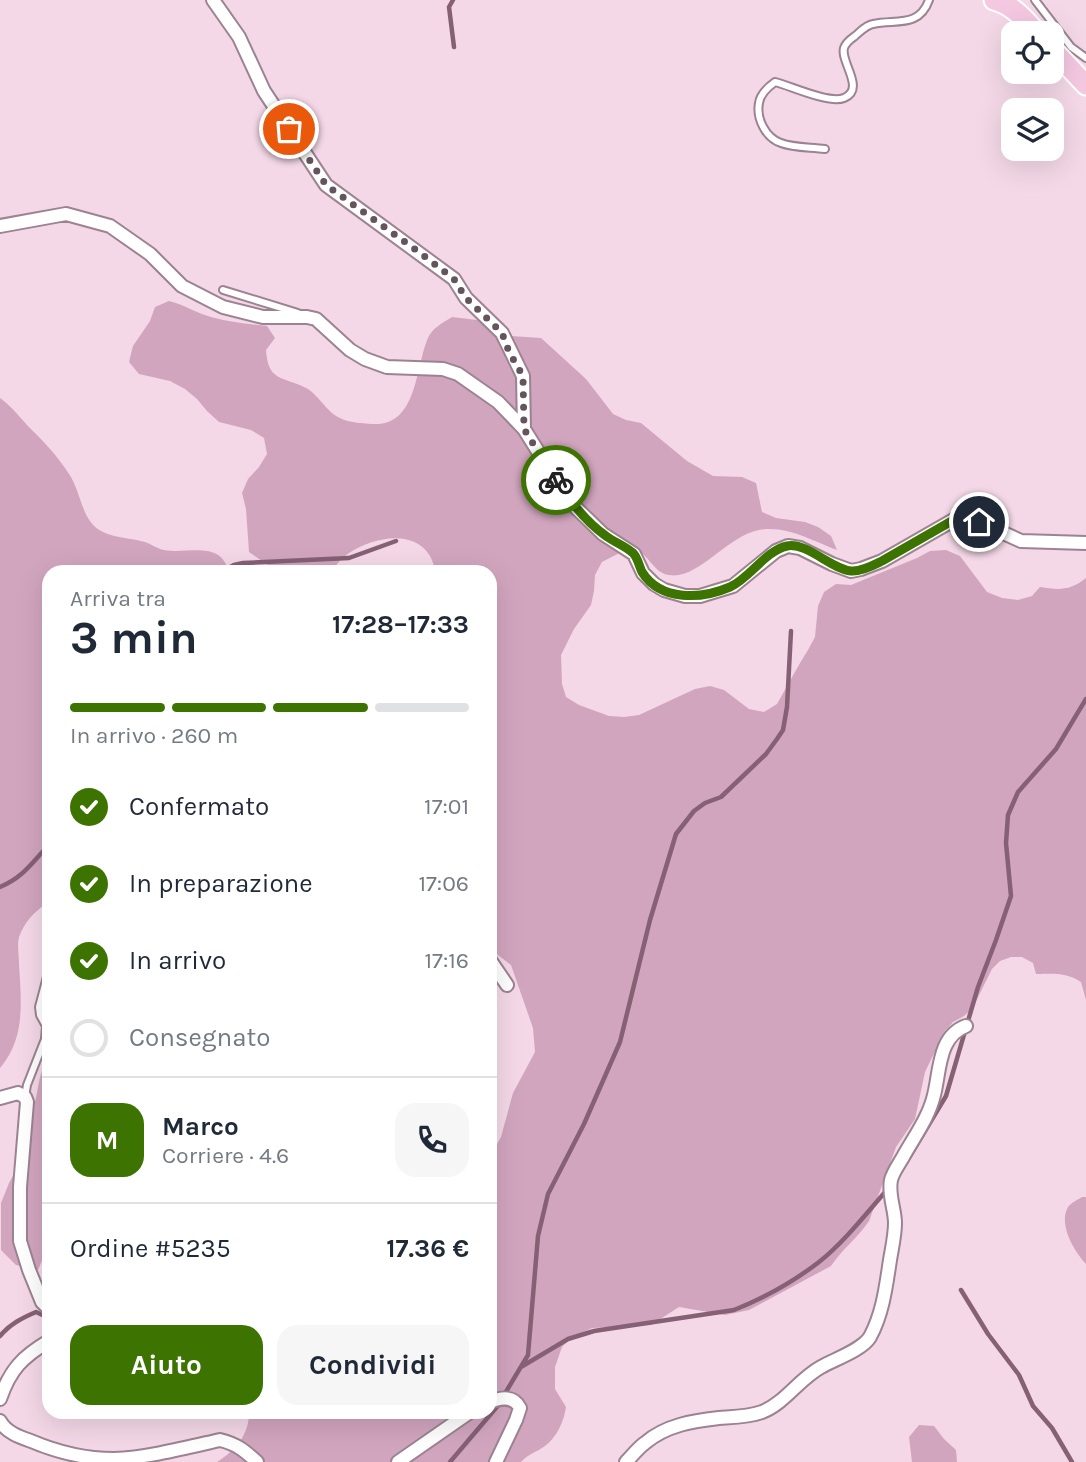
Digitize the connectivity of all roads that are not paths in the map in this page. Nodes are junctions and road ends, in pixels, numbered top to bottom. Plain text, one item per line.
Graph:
1 (214, 0) edge
2 (929, 0) edge
3 (993, 0) edge
4 (1035, 0) edge
5 (1026, 21) edge
6 (1086, 58) edge
7 (1064, 62) edge
8 (1086, 85) edge
9 (825, 149) dead end
10 (0, 226) edge
11 (223, 290) dead end
12 (307, 317) junction
13 (524, 429) junction
14 (1086, 543) edge
15 (497, 970) edge
16 (507, 985) dead end
17 (42, 996) edge
18 (42, 1019) edge
19 (965, 1026) dead end
20 (42, 1047) edge
21 (25, 1097) junction
22 (0, 1098) edge
23 (42, 1302) edge
24 (42, 1346) edge
25 (0, 1399) edge
26 (497, 1399) edge
27 (460, 1419) edge
28 (0, 1421) edge
29 (257, 1462) edge
30 (398, 1462) edge
31 (496, 1462) edge
32 (626, 1462) edge

1 - 13 street
2 - 9 lane
3 - 5 main road
4 - 6 lane
7 - 8 main road
10 - 12 street
11 - 12 lane
12 - 13 street
13 - 14 street
15 - 16 street
17 - 18 lane
19 - 32 street
20 - 21 lane
21 - 22 street
21 - 23 street
24 - 25 street
26 - 31 street
27 - 30 street
28 - 29 street

